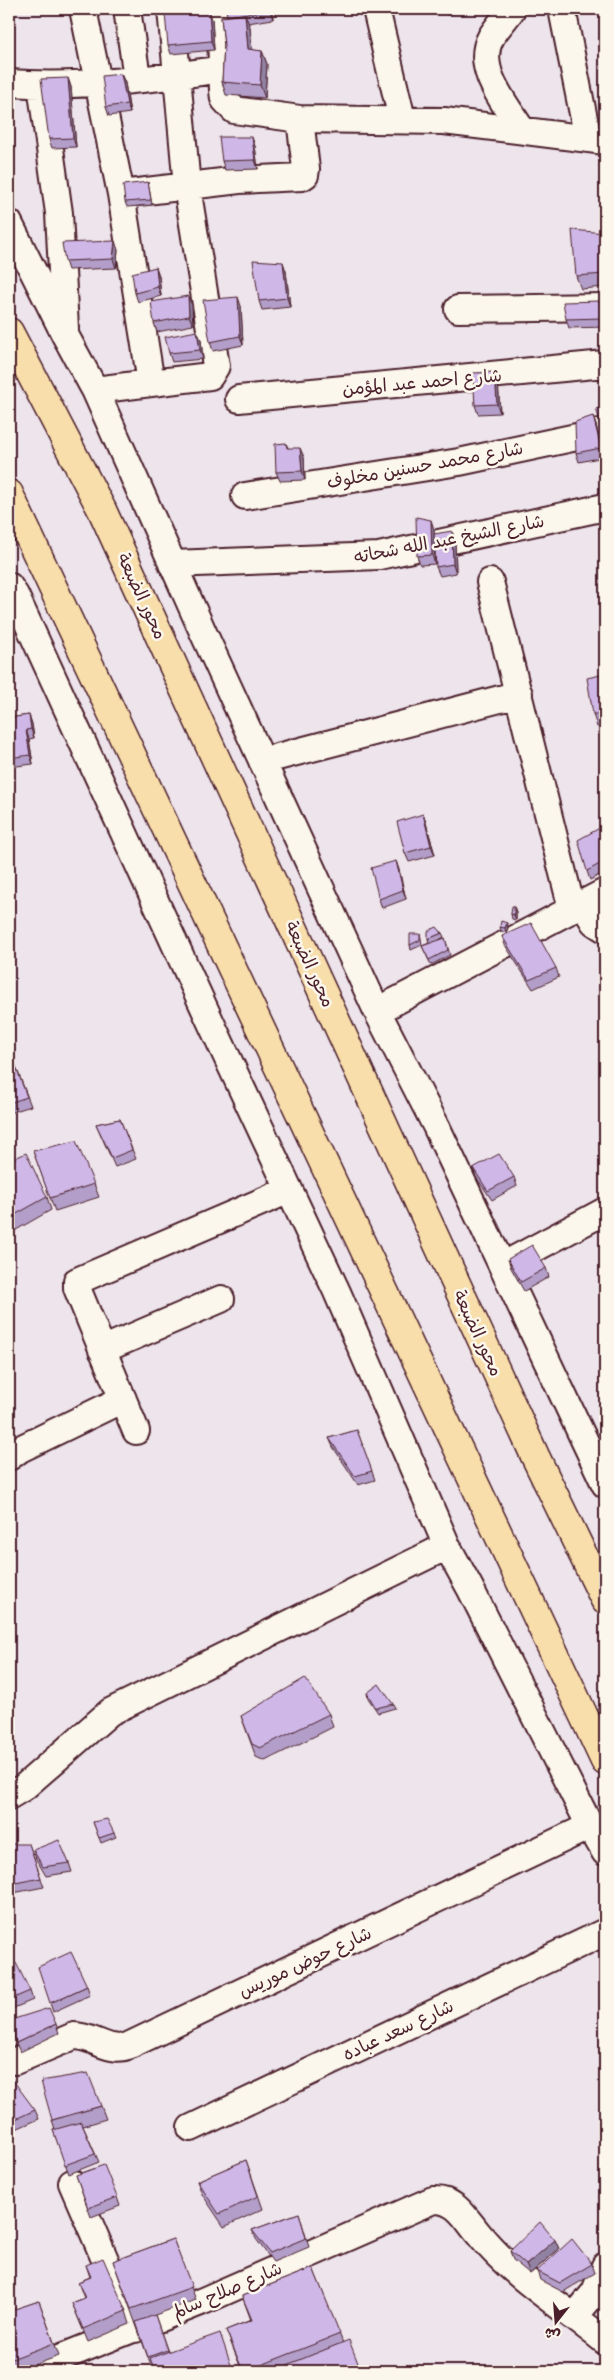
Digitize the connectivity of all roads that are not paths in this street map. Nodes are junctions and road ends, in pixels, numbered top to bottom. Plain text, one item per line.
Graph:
1 (83, 9) edge
2 (127, 9) edge
3 (170, 9) edge
4 (220, 9) edge
5 (376, 9) edge
6 (512, 9) edge
7 (562, 9) edge
8 (223, 69) junction
9 (178, 76) junction
10 (138, 78) junction
11 (99, 82) junction
12 (9, 83) edge
13 (41, 85) junction
14 (300, 119) junction
15 (402, 119) junction
16 (521, 129) junction
17 (597, 140) edge
18 (187, 187) junction
19 (120, 194) junction
20 (9, 223) edge
21 (605, 307) edge
22 (458, 309) dead end
23 (9, 332) edge
24 (65, 335) junction
25 (605, 364) edge
26 (151, 383) junction
27 (95, 390) junction
28 (240, 399) dead end
29 (605, 431) edge
30 (9, 494) edge
31 (245, 496) dead end
32 (605, 507) edge
33 (172, 564) junction
34 (490, 582) dead end
35 (9, 586) edge
36 (519, 694) junction
37 (262, 761) junction
38 (605, 892) edge
39 (577, 907) junction
40 (605, 929) edge
41 (377, 1011) junction
42 (289, 1190) junction
43 (605, 1211) edge
44 (502, 1266) junction
45 (221, 1299) dead end
46 (102, 1350) junction
47 (123, 1399) junction
48 (136, 1431) dead end
49 (9, 1457) edge
50 (605, 1484) edge
51 (447, 1546) junction
52 (605, 1600) edge
53 (605, 1761) edge
54 (9, 1796) edge
55 (590, 1826) junction
56 (605, 1852) edge
57 (605, 1932) edge
58 (11, 2063) edge
59 (191, 2128) dead end
60 (72, 2183) dead end
61 (605, 2266) edge
62 (574, 2316) junction
63 (135, 2328) junction
64 (605, 2341) edge
65 (27, 2371) edge

1 - 11 street
2 - 10 street
3 - 9 street
4 - 8 street
5 - 15 street
6 - 16 street
7 - 17 street
8 - 9 street
8 - 14 street
9 - 10 street
9 - 18 street
10 - 11 street
11 - 13 street
11 - 19 street
12 - 13 street
13 - 24 street
14 - 15 street
14 - 18 street
15 - 16 street
16 - 17 street
18 - 19 street
18 - 26 street
19 - 26 street
20 - 24 street
21 - 22 street
23 - 52 highway, محور الضبعة
24 - 27 street
25 - 28 street, شارع احمد عبد المؤمن
26 - 27 street
27 - 33 street
29 - 31 street, شارع محمد حسنين مخلوف
30 - 53 highway
32 - 33 street, شارع الشيخ عبد الله شحاته
33 - 37 street
34 - 36 street
35 - 42 street
36 - 37 street
36 - 39 street
37 - 41 street
38 - 39 street
39 - 40 street
39 - 41 street
41 - 44 street
42 - 46 street
42 - 51 street
43 - 44 street
44 - 50 street
45 - 46 street
46 - 47 street
47 - 48 street
47 - 49 street
51 - 54 street
51 - 55 street
55 - 56 street
55 - 58 street, شارع حوض موريس
57 - 59 street, شارع سعد عباده
60 - 63 street
61 - 62 street
62 - 63 street, شارع صلاح سالم
62 - 64 street
63 - 65 street, شارع صلاح سالم

